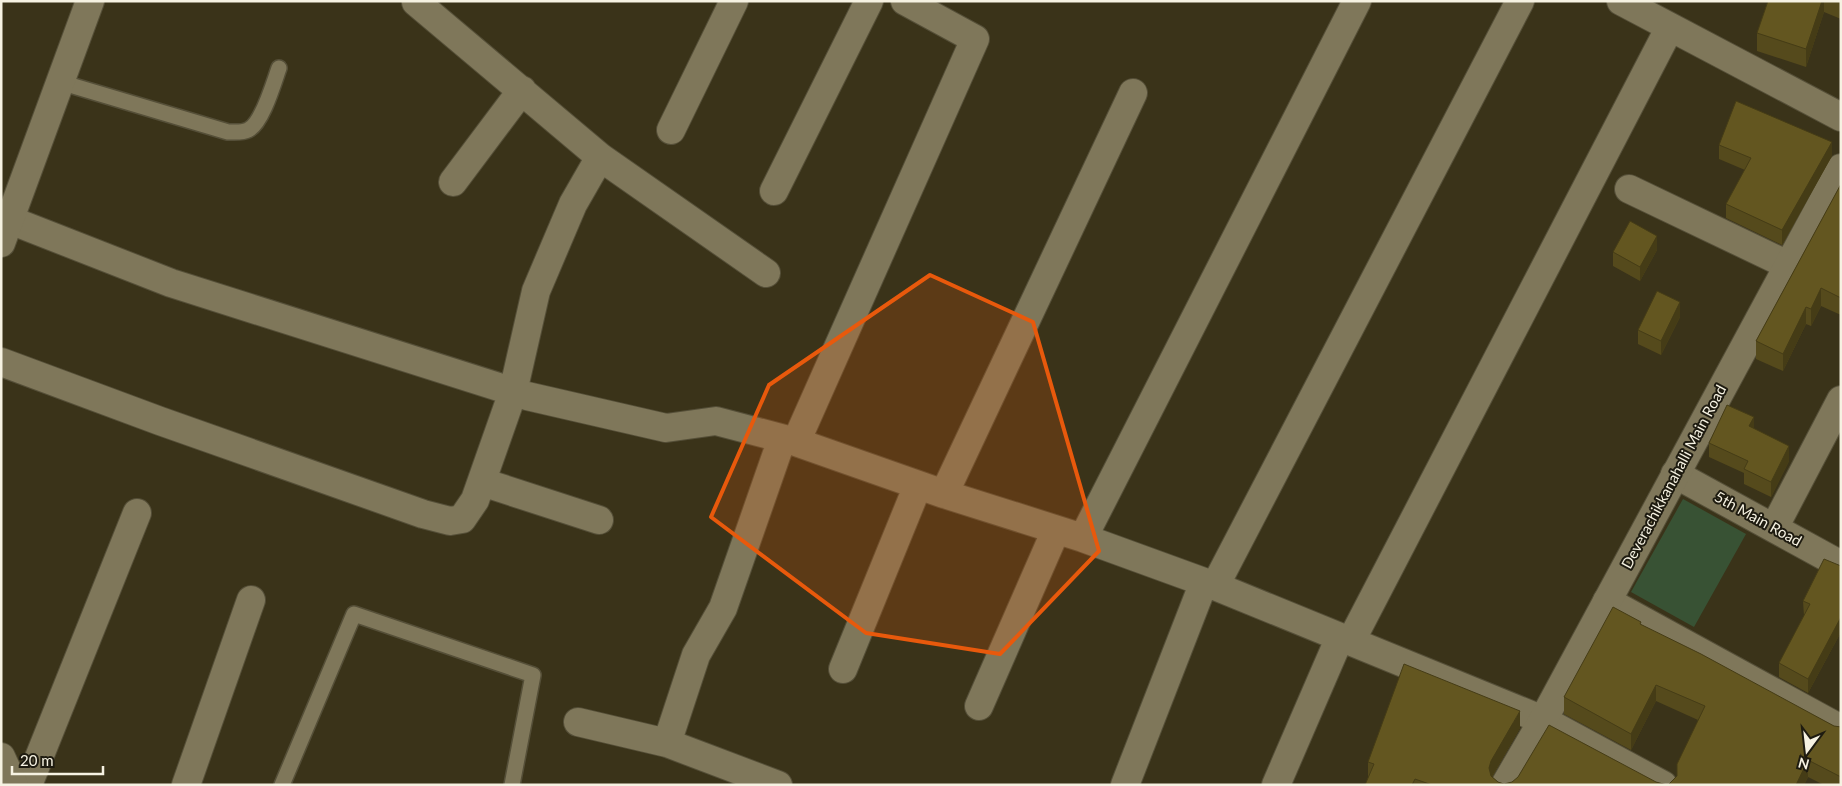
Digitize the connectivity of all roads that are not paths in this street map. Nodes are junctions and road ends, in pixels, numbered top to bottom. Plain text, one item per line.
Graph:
1 (90, 1) edge
2 (734, 1) edge
3 (869, 1) edge
4 (905, 1) edge
5 (1357, 1) edge
6 (1520, 1) edge
7 (1621, 1) edge
8 (416, 2) edge
9 (1670, 27) junction
10 (279, 68) dead end
11 (60, 82) junction
12 (522, 90) junction
13 (1133, 94) dead end
14 (1841, 116) edge
15 (671, 130) dead end
16 (600, 157) junction
17 (1841, 168) edge
18 (453, 182) dead end
19 (1629, 189) dead end
20 (774, 191) dead end
21 (5, 232) edge
22 (1788, 265) junction
23 (766, 274) dead end
24 (1, 362) edge
25 (513, 392) junction
26 (1841, 400) edge
27 (789, 441) junction
28 (1675, 474) junction
29 (482, 482) junction
30 (918, 485) junction
31 (944, 494) junction
32 (137, 513) dead end
33 (599, 520) dead end
34 (1774, 528) junction
35 (1056, 530) junction
36 (1082, 538) junction
37 (1841, 565) edge
38 (1210, 584) junction
39 (251, 600) dead end
40 (1607, 601) junction
41 (1346, 639) junction
42 (843, 670) dead end
43 (979, 706) dead end
44 (1543, 720) junction
45 (578, 722) dead end
46 (1841, 729) edge
47 (667, 743) junction
48 (1, 757) edge
49 (14, 785) edge
50 (28, 785) edge
51 (186, 785) edge
52 (282, 785) edge
53 (512, 785) edge
54 (778, 785) edge
55 (1125, 785) edge
56 (1276, 785) edge
57 (1505, 785) edge
58 (1663, 785) edge

1 - 11 street
2 - 15 street
3 - 20 street
4 - 27 street
5 - 36 street
6 - 38 street
7 - 9 street
8 - 12 street
9 - 14 street
9 - 41 street
10 - 11 lane
11 - 21 street
12 - 16 street
12 - 18 street
13 - 31 street
16 - 23 street
16 - 25 street
17 - 22 street, Deverachikkanahalli Main Road
19 - 22 street
21 - 25 street
22 - 28 street, Deverachikkanahalli Main Road
24 - 29 street
25 - 27 street
25 - 29 street
26 - 34 street
27 - 30 street
27 - 47 street
28 - 34 street, 5th Main Road
28 - 40 street, Deverachikkanahalli Main Road
29 - 33 street
30 - 31 street
30 - 42 street
31 - 35 street
32 - 50 street
34 - 37 street, 5th Main Road
35 - 36 street
35 - 43 street
36 - 38 street
38 - 41 street
38 - 55 street
39 - 51 street
40 - 44 street, Deverachikkanahalli Main Road
40 - 46 street
41 - 44 street
41 - 56 street
44 - 57 street, Deverachikkanahalli Main Road
44 - 58 street
45 - 47 street
47 - 54 street
48 - 49 street
52 - 53 lane

